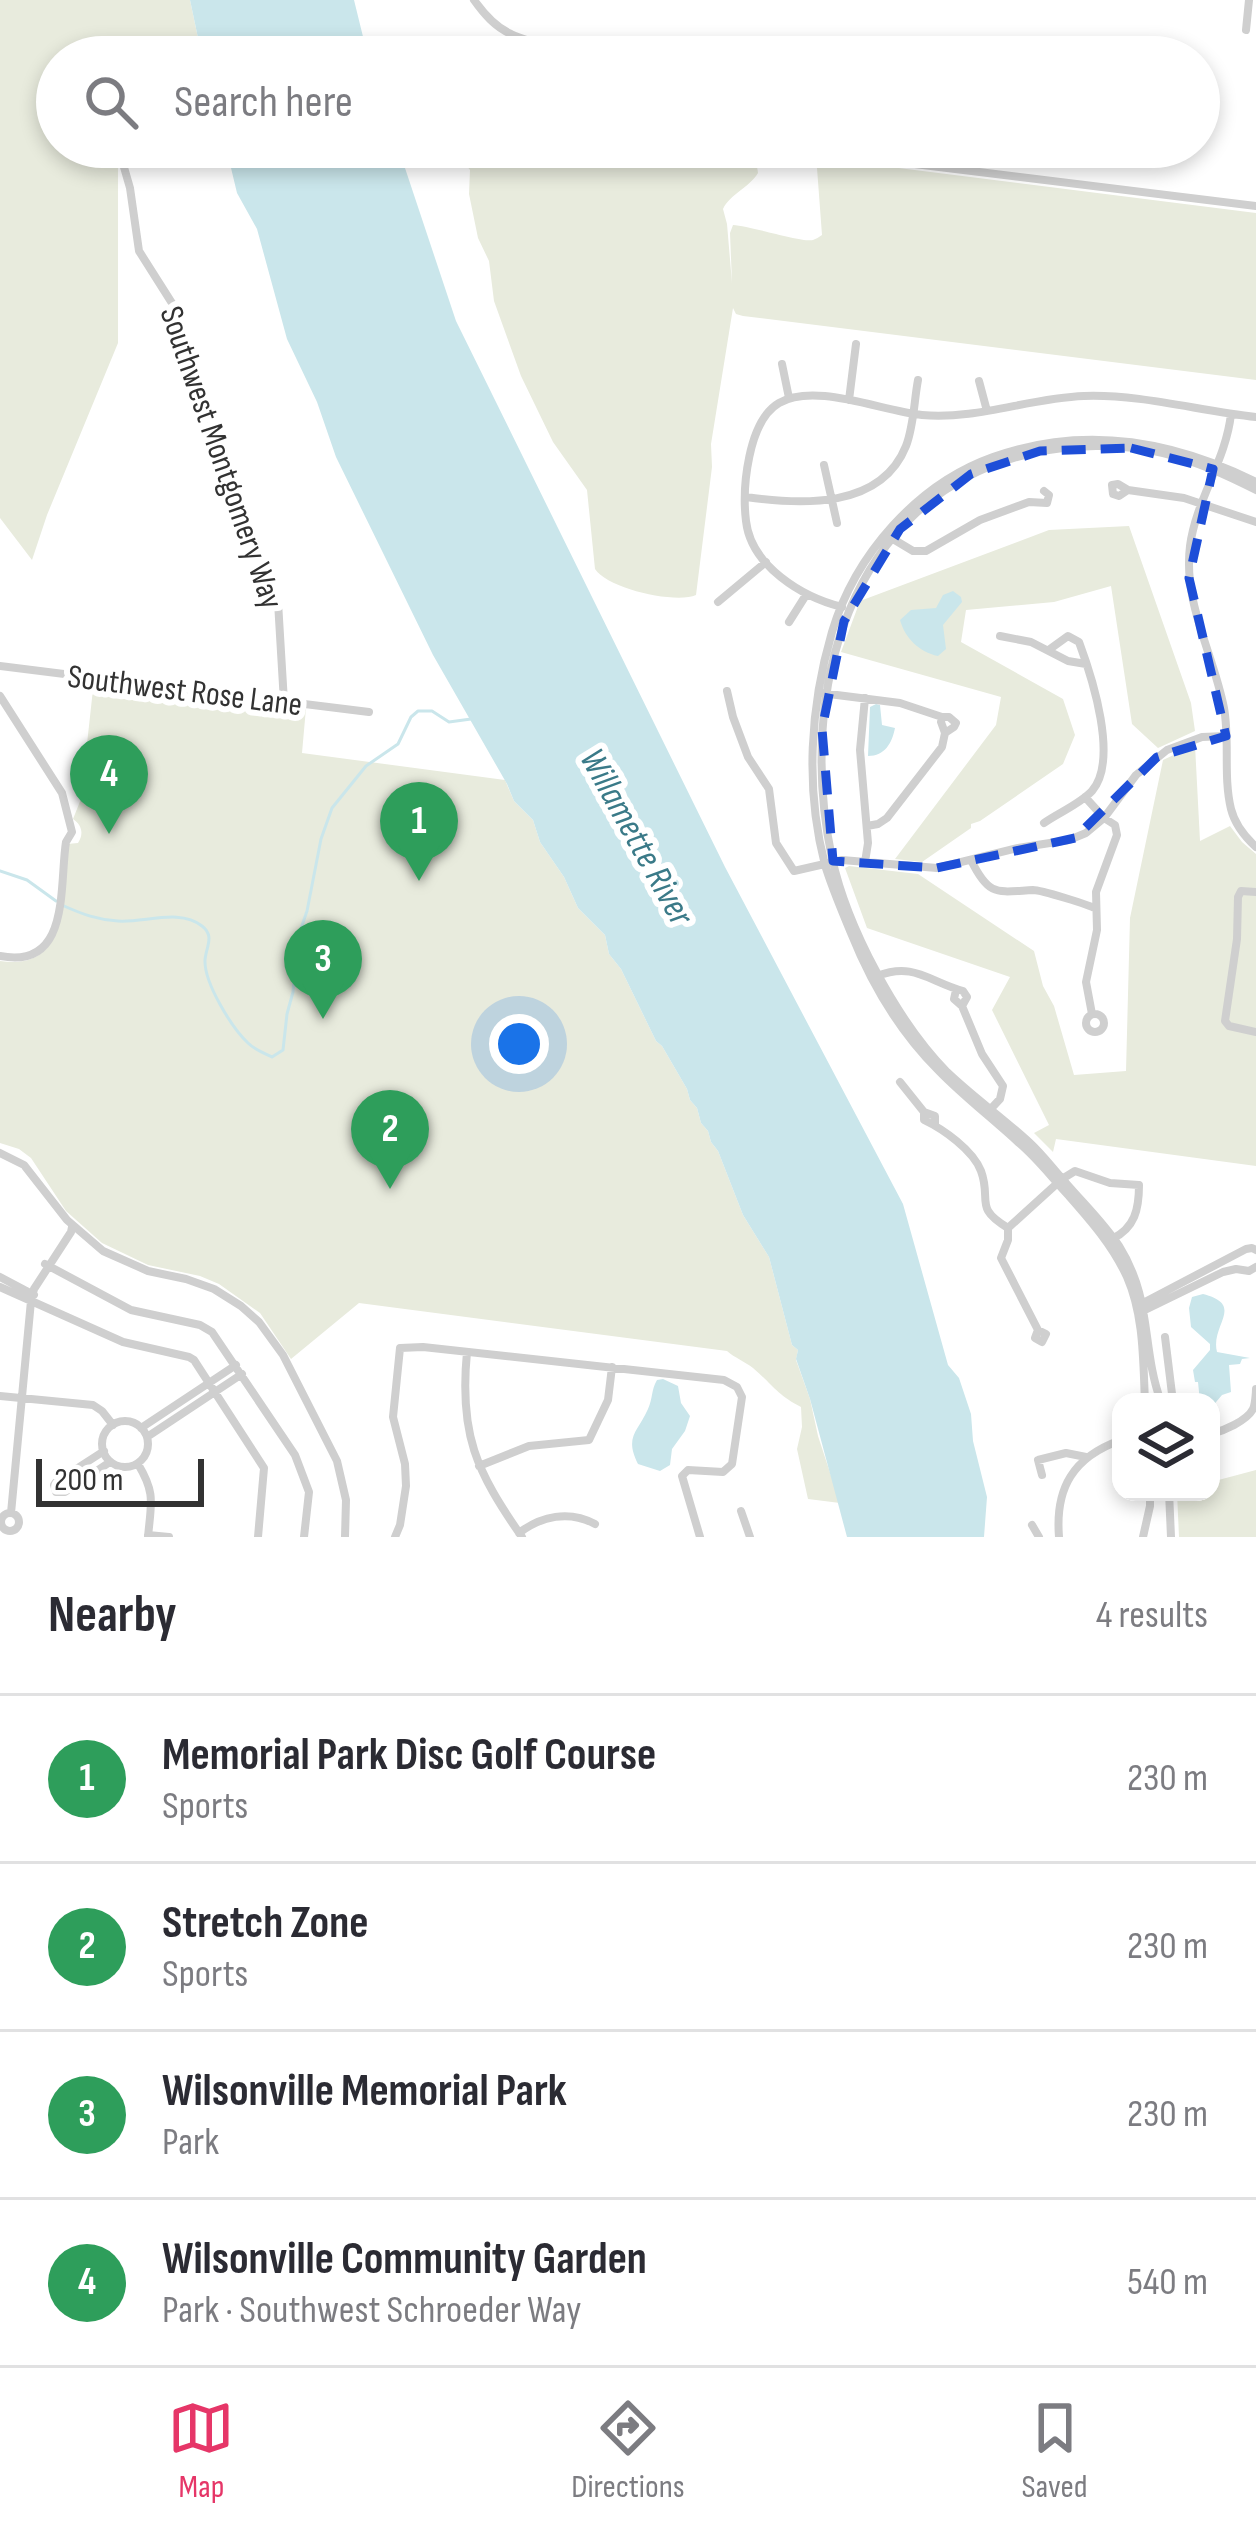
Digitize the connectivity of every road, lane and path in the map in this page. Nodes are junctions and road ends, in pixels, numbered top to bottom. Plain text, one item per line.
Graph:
1 (474, 0) edge
2 (1249, 0) edge
3 (1246, 30) dead end
4 (517, 36) edge
5 (124, 168) edge
6 (947, 168) edge
7 (1256, 206) edge
8 (856, 344) dead end
9 (782, 364) dead end
10 (918, 380) dead end
11 (979, 381) dead end
12 (790, 398) junction
13 (849, 400) junction
14 (987, 411) junction
15 (912, 413) junction
16 (1231, 414) junction
17 (1256, 417) edge
18 (824, 465) dead end
19 (1215, 466) junction
20 (1256, 486) edge
21 (1128, 490) dead end
22 (746, 497) junction
23 (832, 500) junction
24 (1029, 502) dead end
25 (1200, 504) junction
26 (1256, 522) edge
27 (837, 524) dead end
28 (888, 537) junction
29 (766, 562) junction
30 (806, 595) junction
31 (718, 602) dead end
32 (845, 608) junction
33 (789, 622) dead end
34 (1000, 636) dead end
35 (1050, 650) junction
36 (1086, 664) junction
37 (0, 666) edge
38 (727, 691) dead end
39 (822, 693) junction
40 (0, 696) edge
41 (865, 698) junction
42 (284, 702) junction
43 (369, 712) dead end
44 (1226, 736) junction
45 (1085, 797) junction
46 (1104, 818) junction
47 (1044, 823) dead end
48 (867, 826) junction
49 (1256, 847) edge
50 (971, 860) junction
51 (829, 862) junction
52 (865, 862) junction
53 (1096, 892) junction
54 (1256, 892) edge
55 (1082, 900) junction
56 (1097, 910) junction
57 (0, 956) edge
58 (875, 976) junction
59 (1091, 1013) dead end
60 (1256, 1032) edge
61 (900, 1082) dead end
62 (989, 1112) junction
63 (0, 1153) edge
64 (1060, 1181) junction
65 (72, 1225) junction
66 (1008, 1228) junction
67 (1110, 1240) junction
68 (1256, 1250) edge
69 (47, 1265) junction
70 (1256, 1267) edge
71 (0, 1282) edge
72 (31, 1299) junction
73 (1142, 1307) junction
74 (1038, 1330) dead end
75 (1165, 1337) dead end
76 (467, 1352) junction
77 (612, 1367) junction
78 (239, 1370) junction
79 (212, 1387) junction
80 (1256, 1389) edge
81 (1145, 1393) edge
82 (1158, 1393) edge
83 (1172, 1393) edge
84 (0, 1396) edge
85 (22, 1398) junction
86 (113, 1425) junction
87 (141, 1427) junction
88 (1220, 1432) edge
89 (147, 1437) junction
90 (1112, 1445) edge
91 (104, 1451) junction
92 (1088, 1457) junction
93 (110, 1462) junction
94 (138, 1464) junction
95 (479, 1466) junction
96 (1042, 1475) dead end
97 (1150, 1501) edge
98 (1169, 1501) edge
99 (741, 1511) dead end
100 (4, 1524) edge
101 (595, 1524) dead end
102 (1032, 1525) dead end
103 (520, 1535) edge
104 (148, 1536) edge
105 (169, 1537) edge
106 (258, 1537) edge
107 (304, 1537) edge
108 (345, 1537) edge
109 (394, 1537) edge
110 (700, 1537) edge
111 (750, 1537) edge
112 (1039, 1537) edge
113 (1059, 1537) edge
114 (1143, 1537) edge
115 (1171, 1537) edge

1 - 4 street
2 - 3 street
5 - 42 street, Southwest Montgomery Way
6 - 7 street
8 - 13 street
9 - 12 street
10 - 15 street
11 - 14 street
12 - 13 street
12 - 22 street
13 - 15 street
14 - 15 street
14 - 16 street
15 - 23 street
16 - 17 street
16 - 19 street
18 - 23 street
19 - 20 street
19 - 25 street
19 - 28 street
21 - 25 street
22 - 23 street
22 - 29 street
23 - 27 street
24 - 28 street
25 - 26 street
25 - 44 street
28 - 32 street
29 - 30 street
29 - 31 street
30 - 32 street
30 - 33 street
32 - 39 street
34 - 35 street
35 - 36 street
35 - 36 street
36 - 45 street
37 - 42 street, Southwest Rose Lane
38 - 51 street
39 - 41 street
39 - 51 street
40 - 57 street
41 - 48 street
41 - 48 street
42 - 43 street, Southwest Rose Lane
44 - 46 street
44 - 49 street
45 - 46 street
45 - 47 street
46 - 50 street
46 - 53 street
48 - 52 street
50 - 52 street
50 - 55 street
51 - 52 street
51 - 58 street
53 - 55 street
53 - 56 street
54 - 60 street
55 - 56 street
56 - 59 street
58 - 62 street
58 - 62 street
61 - 66 street
62 - 64 street
63 - 65 street
64 - 66 street
64 - 67 street
64 - 67 street
65 - 69 street
65 - 108 street
66 - 74 street
67 - 73 street
68 - 73 street
69 - 72 street
69 - 78 street
70 - 73 street
71 - 72 street
72 - 79 street
72 - 85 street
73 - 81 street
73 - 82 street
75 - 83 street
76 - 77 street
76 - 95 street
76 - 109 street
77 - 95 street
77 - 110 street
78 - 79 street
78 - 107 street
79 - 87 street
79 - 89 street
79 - 106 street
80 - 88 street
84 - 85 street
85 - 86 street
85 - 100 street
86 - 87 street
86 - 91 street
87 - 89 street
89 - 94 street
90 - 92 street
91 - 93 street
91 - 93 street
92 - 96 street
92 - 113 street
93 - 94 street
94 - 104 street
95 - 103 street
97 - 114 street
98 - 115 street
99 - 111 street
101 - 103 street
102 - 112 street
104 - 105 street

